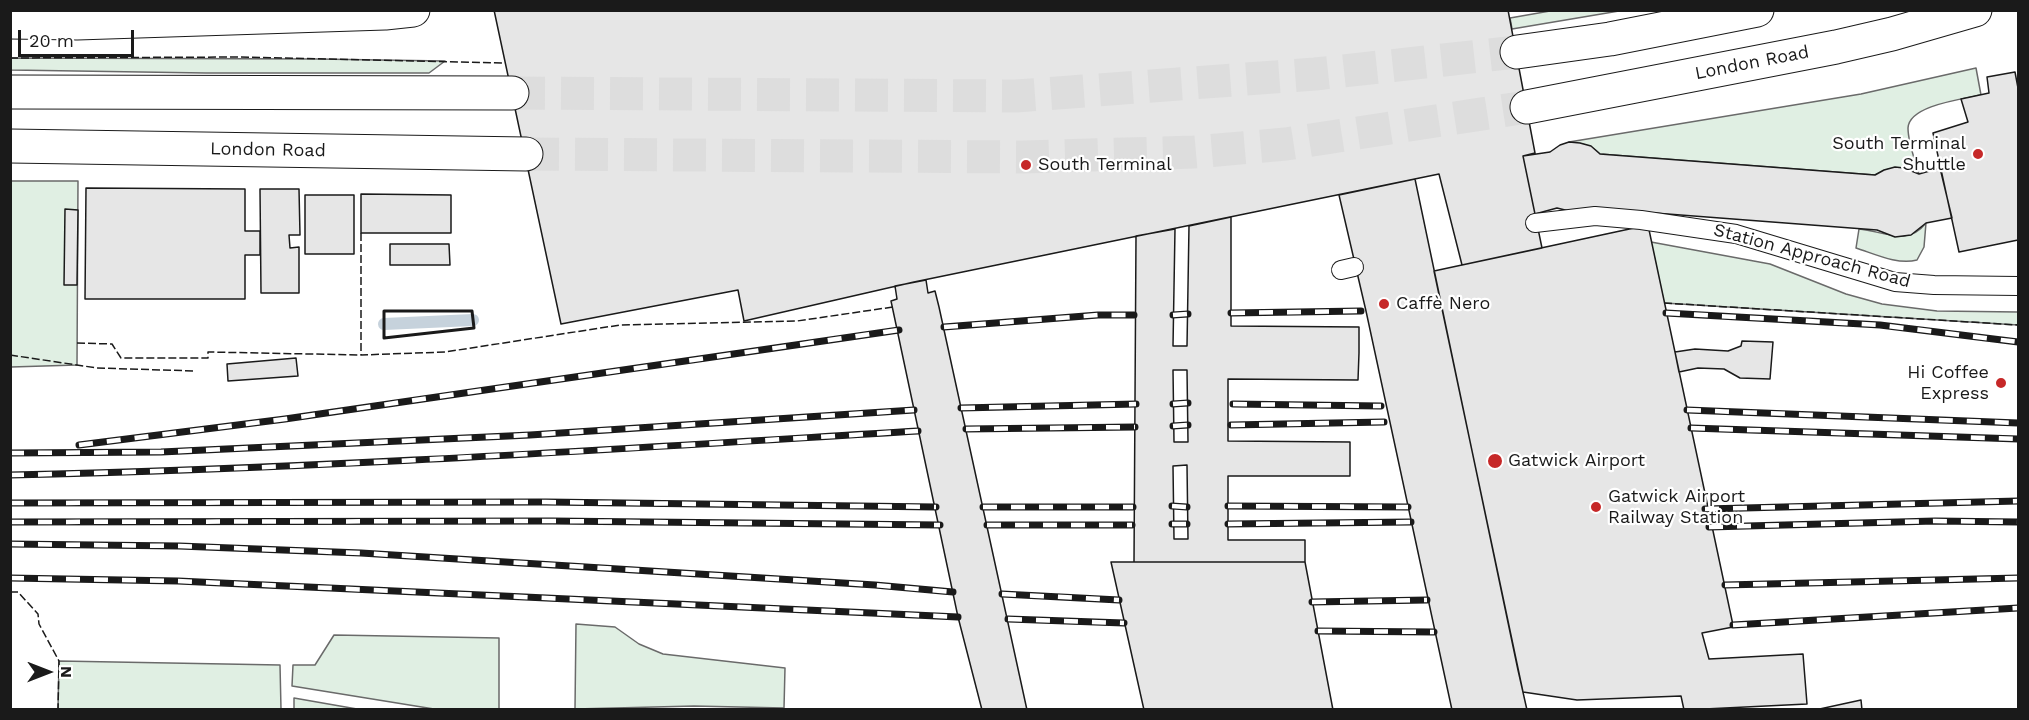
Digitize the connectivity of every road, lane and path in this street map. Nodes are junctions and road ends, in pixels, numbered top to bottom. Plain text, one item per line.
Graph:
1 (114, 10) edge
2 (413, 10) edge
3 (1757, 10) edge
4 (1975, 10) edge
5 (10, 22) edge
6 (77, 23) junction
7 (1517, 52) tunnel mouth
8 (10, 93) edge
9 (512, 93) tunnel mouth
10 (1527, 107) tunnel mouth
11 (10, 146) edge
12 (526, 154) tunnel mouth
13 (1535, 223) dead end
14 (2019, 286) edge

1 - 6 main road
2 - 6 main road
3 - 7 main road
4 - 10 main road, London Road
5 - 6 main road
8 - 9 main road
11 - 12 main road, London Road
13 - 14 lane, Station Approach Road

